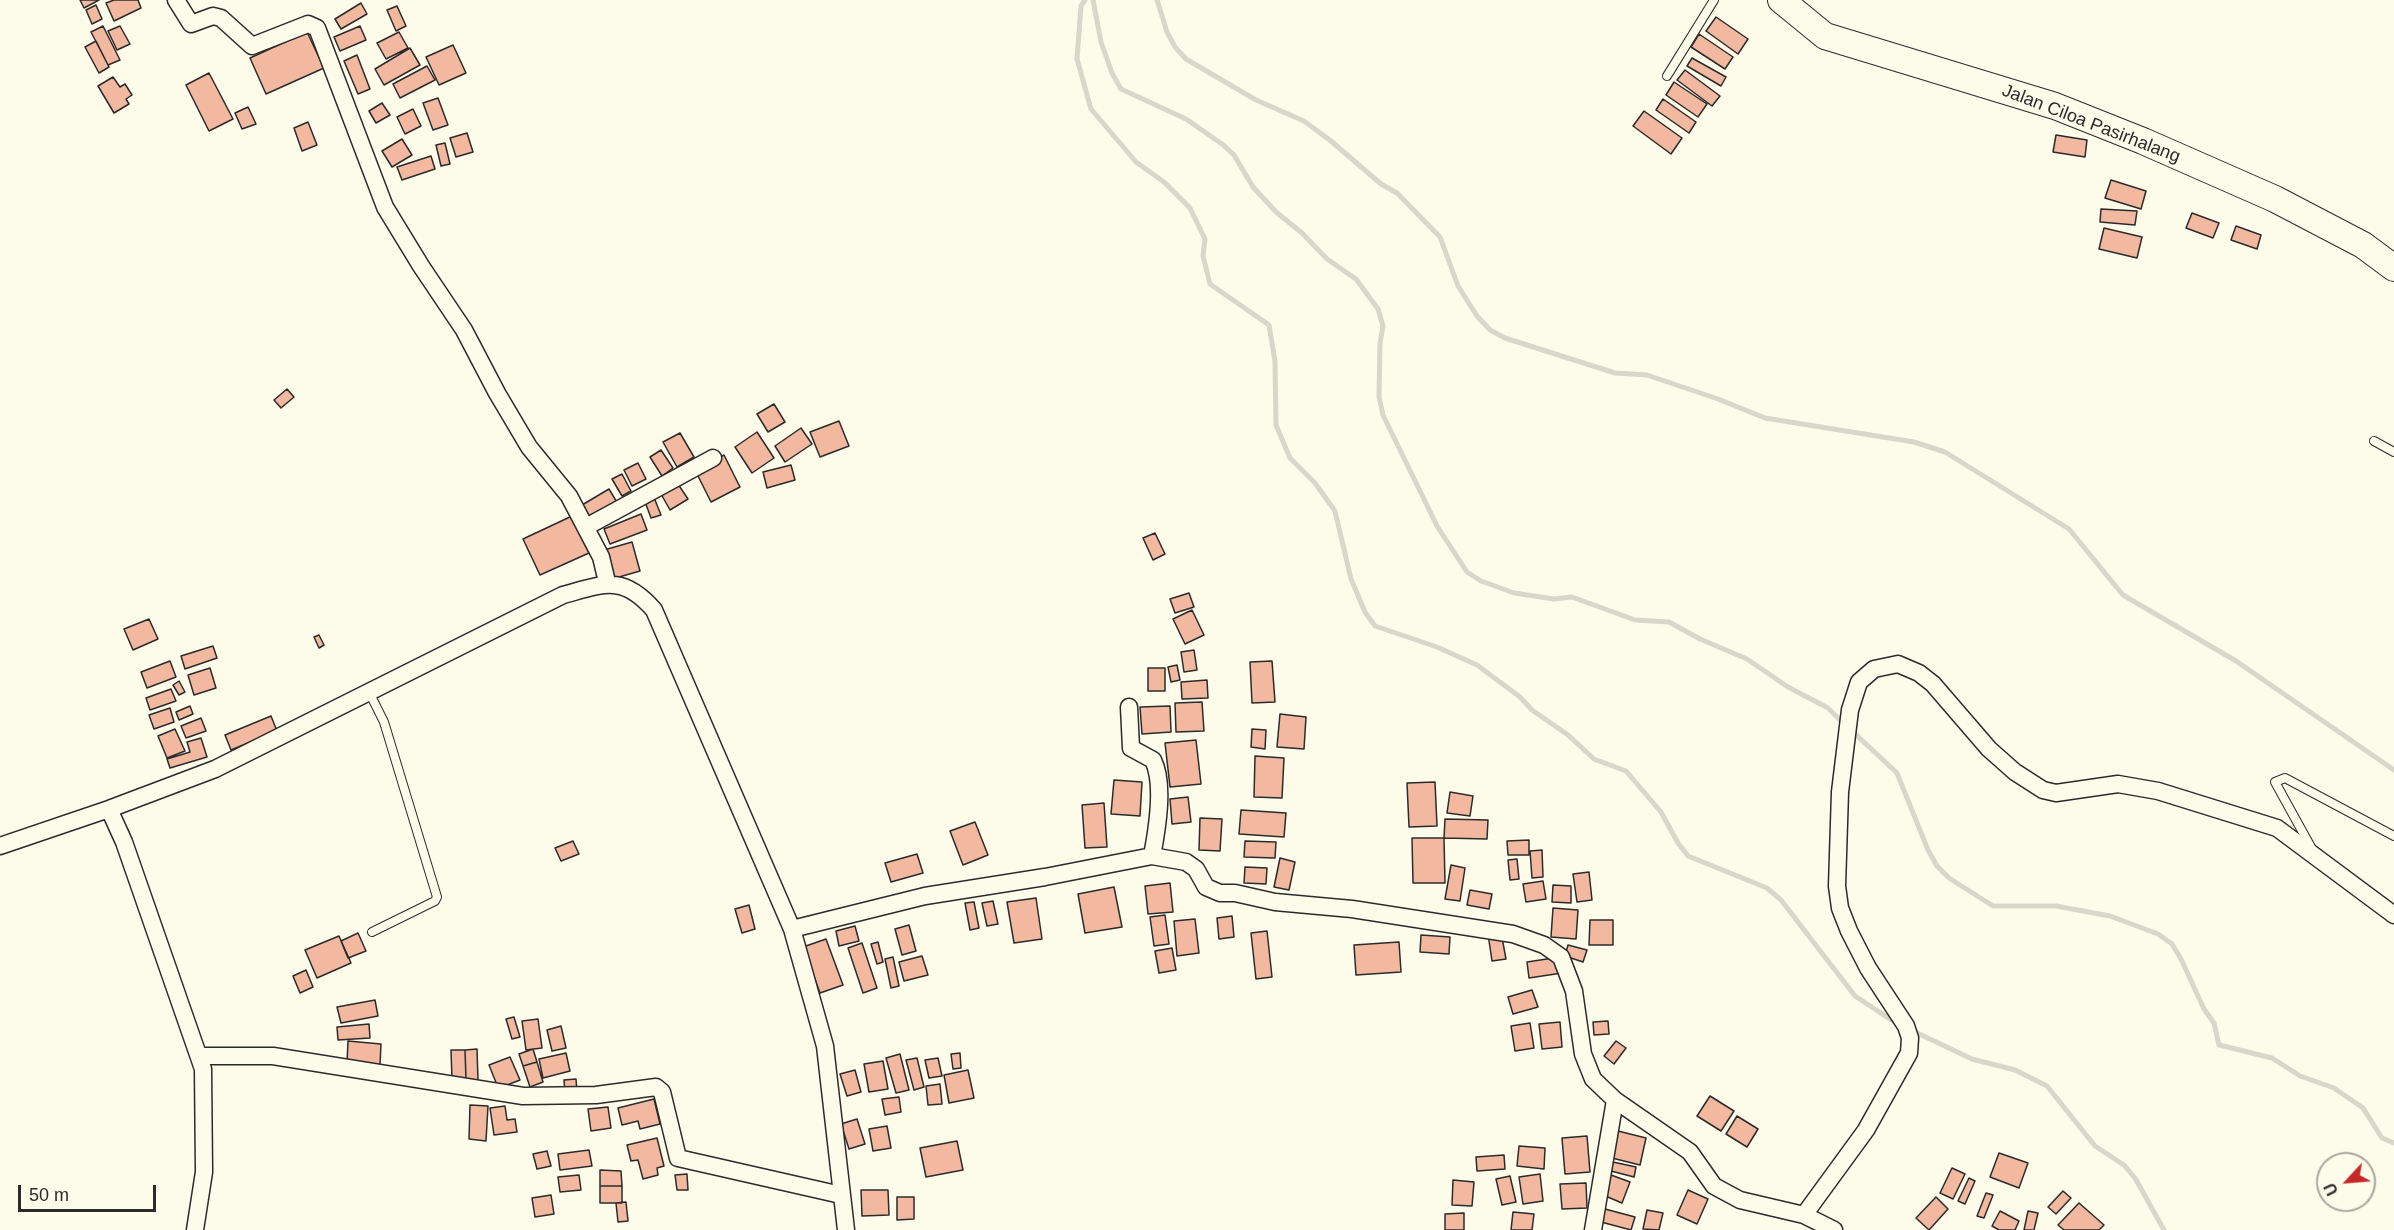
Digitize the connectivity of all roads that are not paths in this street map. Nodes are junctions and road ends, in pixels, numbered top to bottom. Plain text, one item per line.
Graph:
1 (176, 0) edge
2 (1714, 0) edge
3 (1781, 0) edge
4 (1667, 76) dead end
5 (2394, 268) edge
6 (2374, 441) dead end
7 (2394, 452) edge
8 (712, 458) dead end
9 (586, 527) junction
10 (607, 582) junction
11 (369, 692) junction
12 (1129, 707) dead end
13 (109, 809) junction
14 (2394, 836) edge
15 (0, 846) edge
16 (1152, 856) junction
17 (2316, 857) junction
18 (2394, 915) edge
19 (792, 929) junction
20 (372, 932) dead end
21 (199, 1056) junction
22 (1615, 1100) junction
23 (841, 1195) junction
24 (1804, 1215) junction
25 (195, 1230) edge
26 (846, 1230) edge
27 (1593, 1230) edge
28 (1834, 1230) edge

1 - 9 street
2 - 4 lane
3 - 5 main road, Jalan Ciloa Pasirhalang
6 - 7 lane
8 - 9 street
9 - 10 street
10 - 11 street
10 - 19 street
11 - 13 street
11 - 20 lane
12 - 16 street
13 - 15 street
13 - 21 street
14 - 17 lane
16 - 19 street
16 - 22 street
17 - 18 street
17 - 24 street
19 - 23 street
21 - 23 street
21 - 25 street
22 - 24 street
22 - 27 street
23 - 26 street
24 - 28 street

